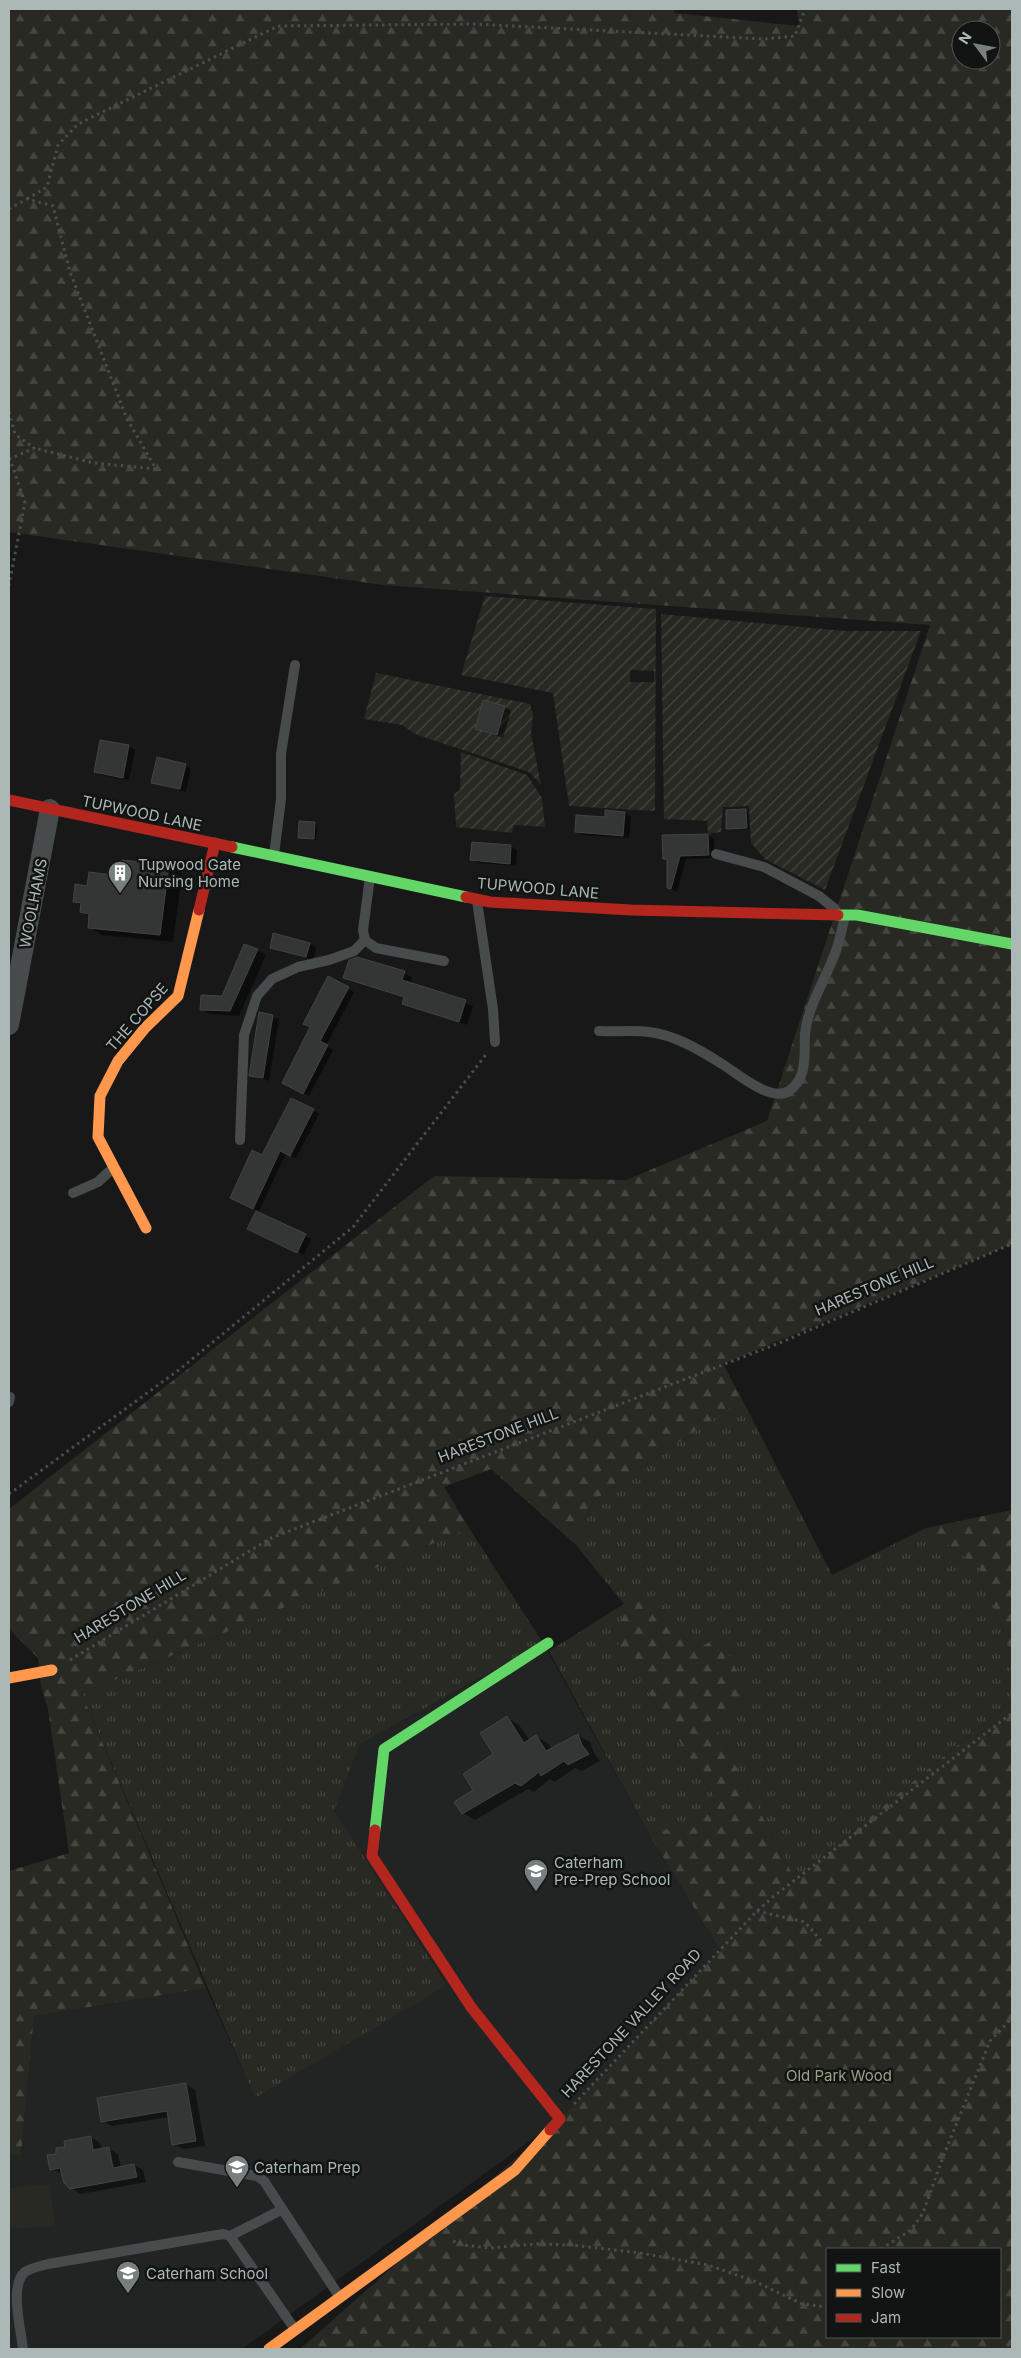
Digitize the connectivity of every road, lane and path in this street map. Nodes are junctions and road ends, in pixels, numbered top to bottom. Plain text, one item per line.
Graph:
1 (805, 9) edge
2 (27, 198) junction
3 (9, 209) edge
4 (9, 412) edge
5 (34, 448) junction
6 (9, 585) edge
7 (295, 665) dead end
8 (9, 800) edge
9 (50, 809) junction
10 (215, 843) junction
11 (716, 854) dead end
12 (274, 856) junction
13 (370, 876) junction
14 (476, 900) junction
15 (841, 915) junction
16 (365, 940) junction
17 (1012, 944) edge
18 (444, 961) dead end
19 (9, 1026) edge
20 (599, 1031) dead end
21 (496, 1042) joint
22 (240, 1140) dead end
23 (114, 1167) junction
24 (73, 1193) dead end
25 (146, 1228) dead end
26 (1012, 1244) edge
27 (9, 1494) edge
28 (548, 1643) dead end
29 (52, 1670) joint
30 (9, 1678) edge
31 (1012, 1713) edge
32 (757, 1911) junction
33 (822, 1942) dead end
34 (1012, 2018) edge
35 (560, 2120) junction
36 (178, 2162) dead end
37 (282, 2210) junction
38 (230, 2236) junction
39 (426, 2236) junction
40 (883, 2248) edge
41 (340, 2299) junction
42 (826, 2307) edge
43 (296, 2331) junction
44 (23, 2349) edge
45 (269, 2349) edge

1 - 2 path
2 - 3 path
2 - 5 path
4 - 5 path
5 - 6 path
7 - 12 lane
8 - 9 street, TUPWOOD LANE
9 - 10 street, TUPWOOD LANE
9 - 19 street, WOOLHAMS
10 - 12 street, TUPWOOD LANE
10 - 23 street, THE COPSE
11 - 15 lane
12 - 13 street, TUPWOOD LANE
13 - 14 street, TUPWOOD LANE
13 - 16 lane
14 - 15 street, TUPWOOD LANE
14 - 21 lane
15 - 17 street, TUPWOOD LANE
15 - 20 lane
16 - 18 lane
16 - 22 lane
21 - 27 path
23 - 24 lane
23 - 25 street, THE COPSE
26 - 29 path, HARESTONE HILL
28 - 35 street
29 - 30 street
31 - 32 path, HARESTONE VALLEY ROAD
32 - 33 path
32 - 35 path, HARESTONE VALLEY ROAD
34 - 40 path
35 - 39 street, HARESTONE VALLEY ROAD
36 - 37 lane
37 - 38 lane
37 - 41 lane
38 - 43 lane
38 - 44 lane
39 - 41 street, HARESTONE VALLEY ROAD
39 - 42 path
41 - 43 street, HARESTONE VALLEY ROAD
43 - 45 street, HARESTONE VALLEY ROAD

